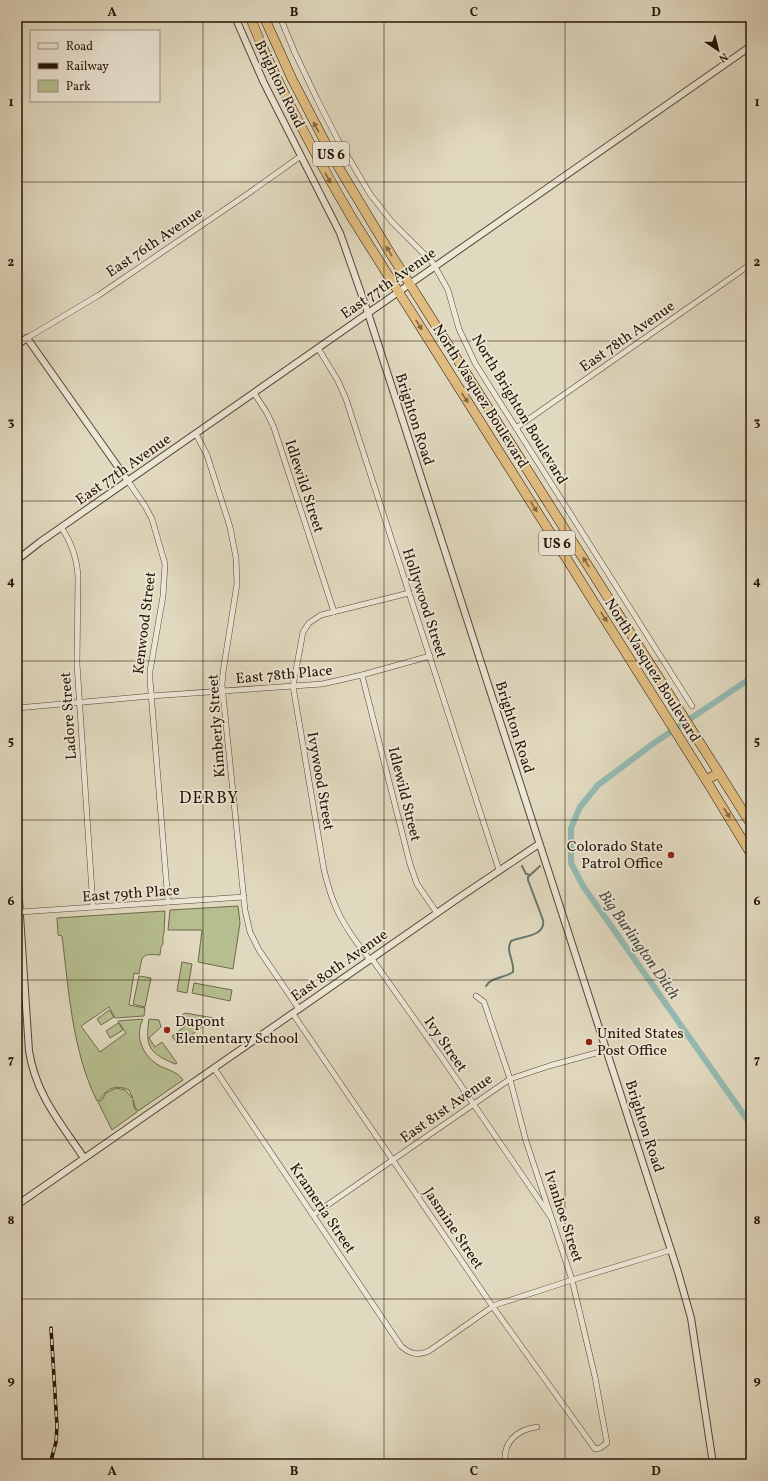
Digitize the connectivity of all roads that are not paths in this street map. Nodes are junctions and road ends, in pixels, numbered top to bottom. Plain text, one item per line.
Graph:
1 (235, 17) edge
2 (250, 17) edge
3 (264, 17) edge
4 (280, 17) edge
5 (751, 46) edge
6 (301, 156) junction
7 (751, 264) edge
8 (435, 267) junction
9 (410, 284) junction
10 (398, 292) junction
11 (368, 313) junction
12 (27, 338) junction
13 (17, 345) edge
14 (318, 348) junction
15 (254, 393) junction
16 (516, 428) junction
17 (196, 434) junction
18 (128, 481) junction
19 (61, 527) junction
20 (17, 560) edge
21 (409, 594) junction
22 (334, 612) junction
23 (430, 656) junction
24 (362, 676) junction
25 (294, 686) junction
26 (223, 691) junction
27 (151, 696) junction
28 (79, 702) junction
29 (692, 706) dead end
30 (17, 708) edge
31 (719, 773) junction
32 (706, 780) junction
33 (751, 824) edge
34 (539, 844) junction
35 (751, 854) edge
36 (17, 870) edge
37 (499, 870) junction
38 (244, 897) junction
39 (168, 902) junction
40 (93, 907) junction
41 (20, 912) junction
42 (437, 913) junction
43 (371, 959) junction
44 (476, 996) dead end
45 (299, 1009) junction
46 (293, 1014) junction
47 (607, 1050) junction
48 (214, 1068) junction
49 (510, 1079) junction
50 (473, 1104) junction
51 (84, 1158) junction
52 (393, 1160) junction
53 (17, 1205) edge
54 (313, 1215) junction
55 (554, 1223) junction
56 (671, 1250) junction
57 (572, 1280) junction
58 (493, 1306) junction
59 (537, 1427) dead end
60 (600, 1448) joint
61 (601, 1463) edge
62 (506, 1464) edge
63 (618, 1464) edge
64 (713, 1464) edge

1 - 6 street, Brighton Road
2 -> 10 highway, North Vasquez Boulevard / US 6
9 -> 3 highway, North Vasquez Boulevard / US 6
4 - 8 street, North Brighton Boulevard
5 - 8 street, East 77th Avenue
6 - 11 street, Brighton Road
6 - 12 street, East 76th Avenue
7 - 16 street, East 78th Avenue
8 - 9 street, East 77th Avenue
8 - 16 street, North Brighton Boulevard
9 - 10 street, East 77th Avenue
31 -> 9 highway, North Vasquez Boulevard / US 6
10 - 11 street, East 77th Avenue
10 -> 32 highway, North Vasquez Boulevard / US 6
11 - 14 street, East 77th Avenue
11 - 34 street, Brighton Road
12 - 13 street, East 76th Avenue
12 - 18 street, Kenwood Street
14 - 15 street, East 77th Avenue
14 - 21 street, Hollywood Street
15 - 17 street, East 77th Avenue
15 - 22 street, Idlewild Street
16 - 29 street, North Brighton Boulevard
17 - 18 street, East 77th Avenue
17 - 26 street, Kimberly Street
18 - 19 street, East 77th Avenue
18 - 27 street, Kenwood Street
19 - 20 street, East 77th Avenue
19 - 28 street, Ladore Street
21 - 22 street, Ivywood Street
21 - 23 street, Hollywood Street
22 - 25 street, Ivywood Street
23 - 24 street, East 78th Place
23 - 37 street, Hollywood Street
24 - 25 street, East 78th Place
24 - 42 street, Idlewild Street
25 - 26 street, East 78th Place
25 - 43 street, Ivywood Street
26 - 27 street, East 78th Place
26 - 38 street, Kimberly Street
27 - 28 street, East 78th Place
27 - 39 street, Kenwood Street
28 - 30 street, East 78th Place
28 - 40 street, Ladore Street
31 - 32 highway
31 - 33 highway, US 6
32 -> 35 highway, US 6
34 - 37 street, East 80th Avenue
34 - 47 street, Brighton Road
36 - 41 street
37 - 42 street, East 80th Avenue
38 - 39 street, East 79th Place
38 - 45 street, Kimberly Street
39 - 40 street, East 79th Place
40 - 41 street, East 79th Place
41 - 51 street
42 - 43 street, East 80th Avenue
43 - 45 street, East 80th Avenue
43 - 50 street, Ivy Street
44 - 49 street, Ivanhoe Street
45 - 46 street, East 80th Avenue
46 - 48 street, East 80th Avenue
46 - 52 street, Jasmine Street
47 - 49 street, East 81st Avenue
47 - 56 street, Brighton Road
48 - 51 street, East 80th Avenue
48 - 54 street, Krameria Street
49 - 50 street, East 81st Avenue
49 - 55 street, Ivanhoe Street
50 - 52 street, East 81st Avenue
50 - 55 street, Ivy Street
51 - 53 street, East 80th Avenue
52 - 54 street, East 81st Avenue
52 - 58 street, Jasmine Street
54 - 58 street, Krameria Street
55 - 57 street, Ivanhoe Street
56 - 57 street
56 - 64 street, Brighton Road
57 - 58 street
57 - 60 street, Ivanhoe Street
58 - 60 street, Jasmine Street
59 - 62 street
61 - 63 street

